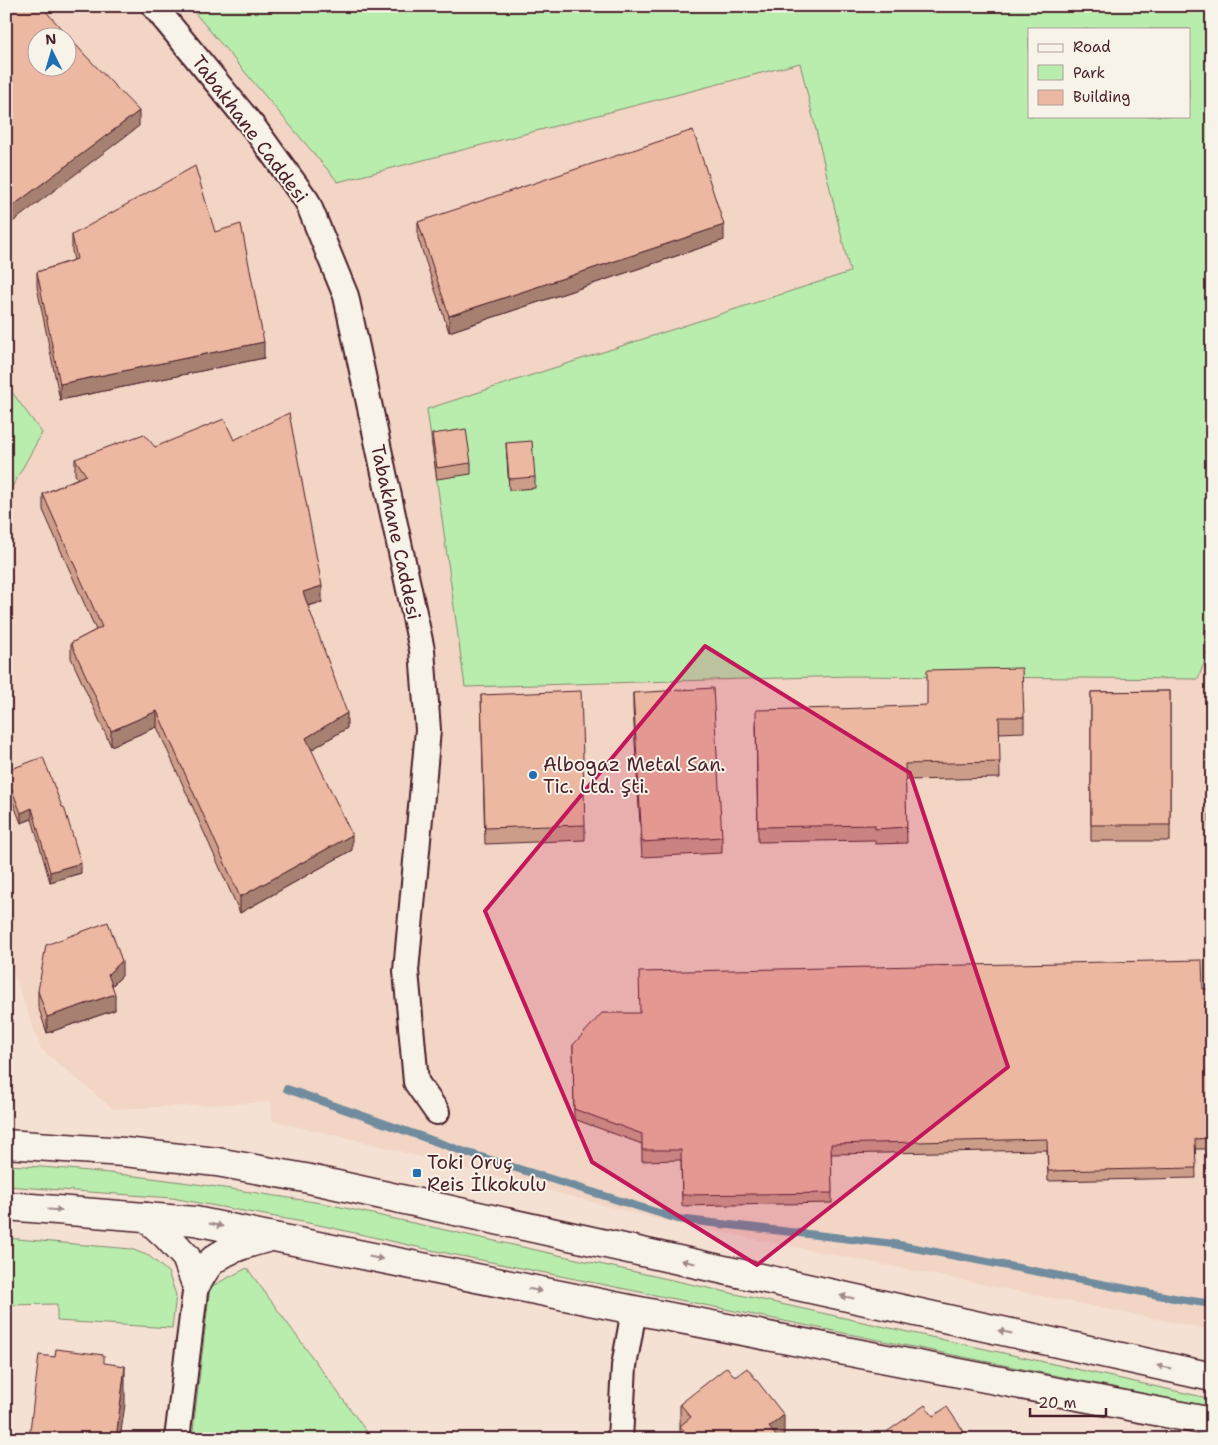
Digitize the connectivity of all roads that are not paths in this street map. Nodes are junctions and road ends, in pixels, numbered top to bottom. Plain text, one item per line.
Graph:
1 (154, 6) edge
2 (436, 1112) dead end
3 (6, 1144) edge
4 (6, 1206) edge
5 (146, 1217) junction
6 (272, 1237) junction
7 (196, 1284) junction
8 (634, 1310) junction
9 (1212, 1377) edge
10 (1212, 1422) edge
11 (176, 1439) edge
12 (620, 1439) edge

1 - 2 street, Tabakhane Caddesi
9 -> 3 main road
4 -> 5 main road
5 -> 6 main road
5 - 7 main road
6 - 7 main road
6 -> 8 main road
7 - 11 street
8 - 10 main road
8 - 12 street

